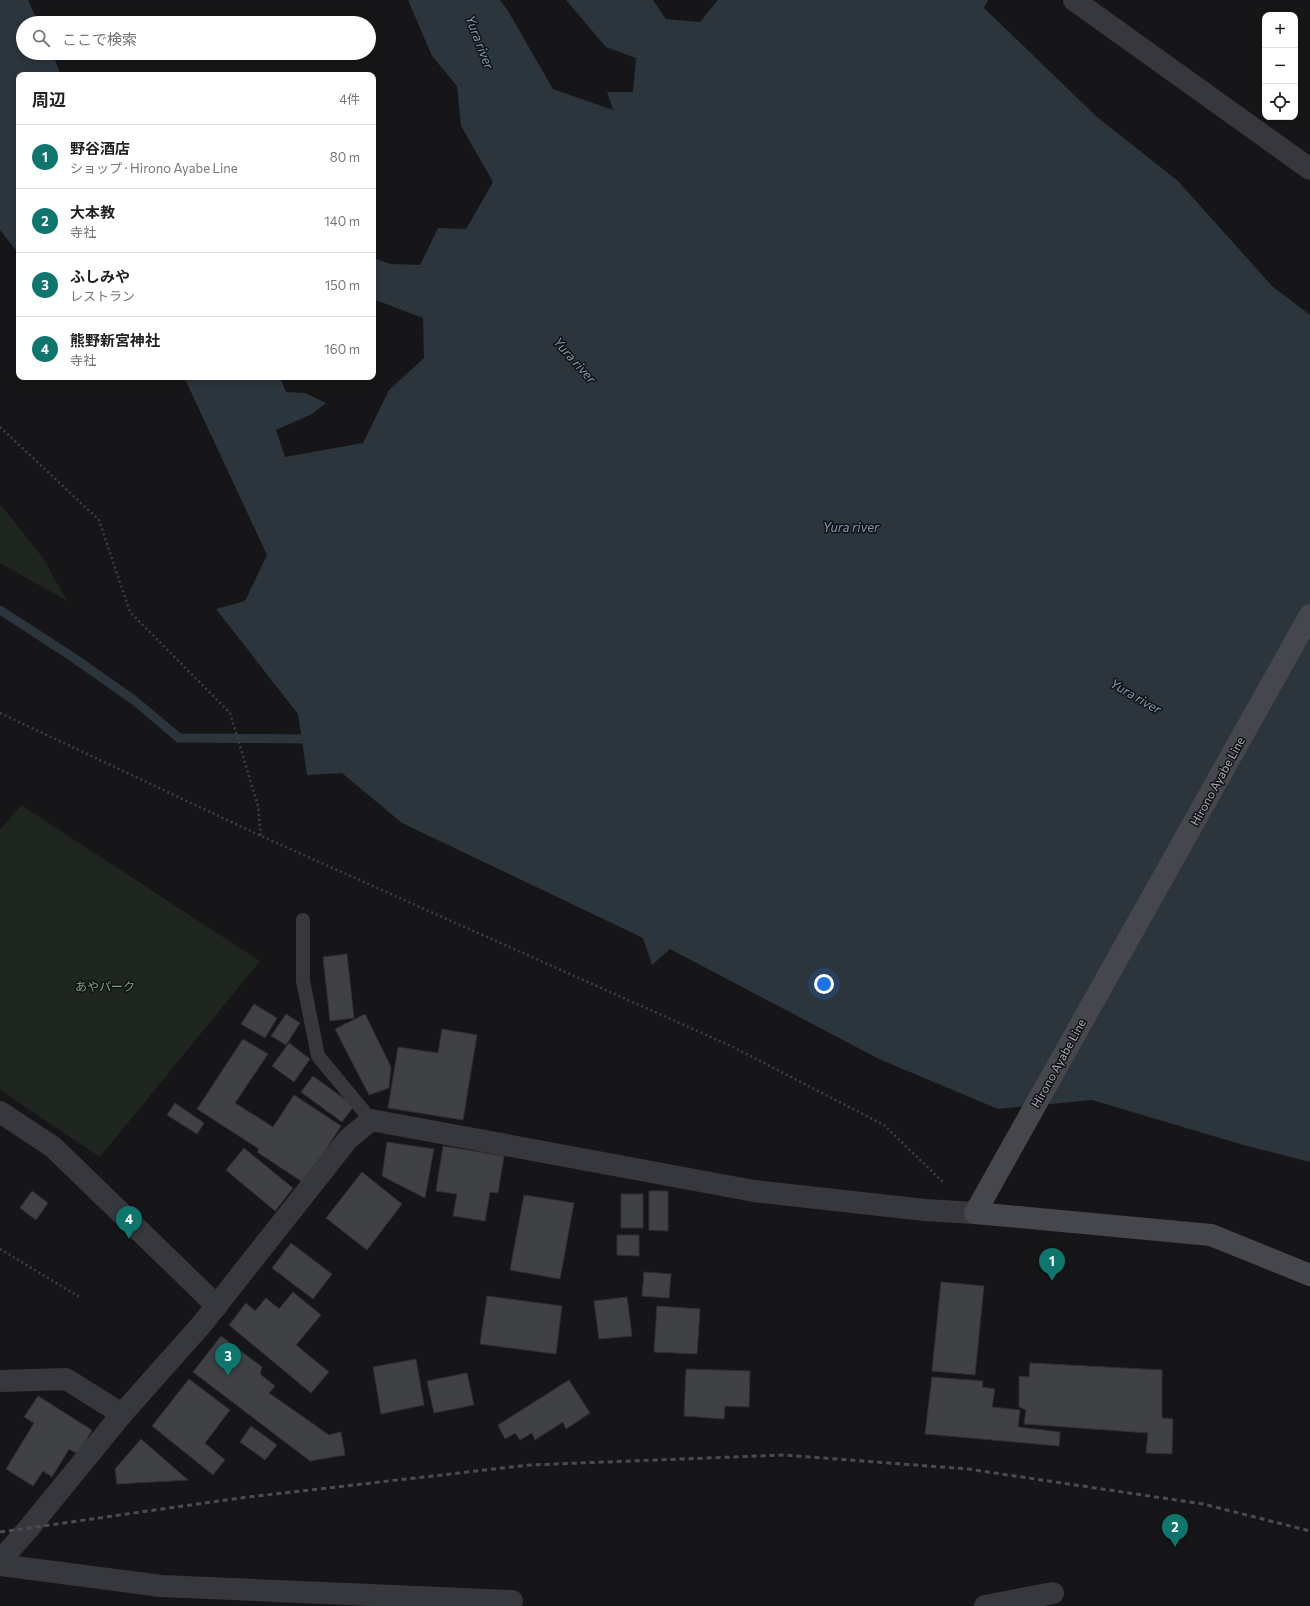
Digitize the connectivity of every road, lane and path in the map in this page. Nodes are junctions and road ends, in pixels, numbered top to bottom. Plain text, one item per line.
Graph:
1 (1074, 0) edge
2 (1310, 169) edge
3 (0, 427) edge
4 (1310, 614) edge
5 (0, 713) edge
6 (260, 836) junction
7 (303, 920) dead end
8 (0, 1112) edge
9 (371, 1120) junction
10 (975, 1213) junction
11 (0, 1249) edge
12 (1310, 1275) edge
13 (81, 1298) dead end
14 (217, 1306) junction
15 (0, 1381) edge
16 (122, 1414) junction
17 (0, 1561) edge
18 (0, 1565) edge
19 (1053, 1593) dead end
20 (512, 1601) dead end
21 (986, 1606) edge

1 - 2 street
3 - 6 path
4 - 10 main road, Hirono Ayabe Line
5 - 6 path
6 - 10 path
7 - 9 lane
8 - 14 street
9 - 10 street
9 - 14 street
10 - 12 main road
11 - 13 path
14 - 16 street
15 - 16 street
16 - 17 street
18 - 20 street
19 - 21 street

